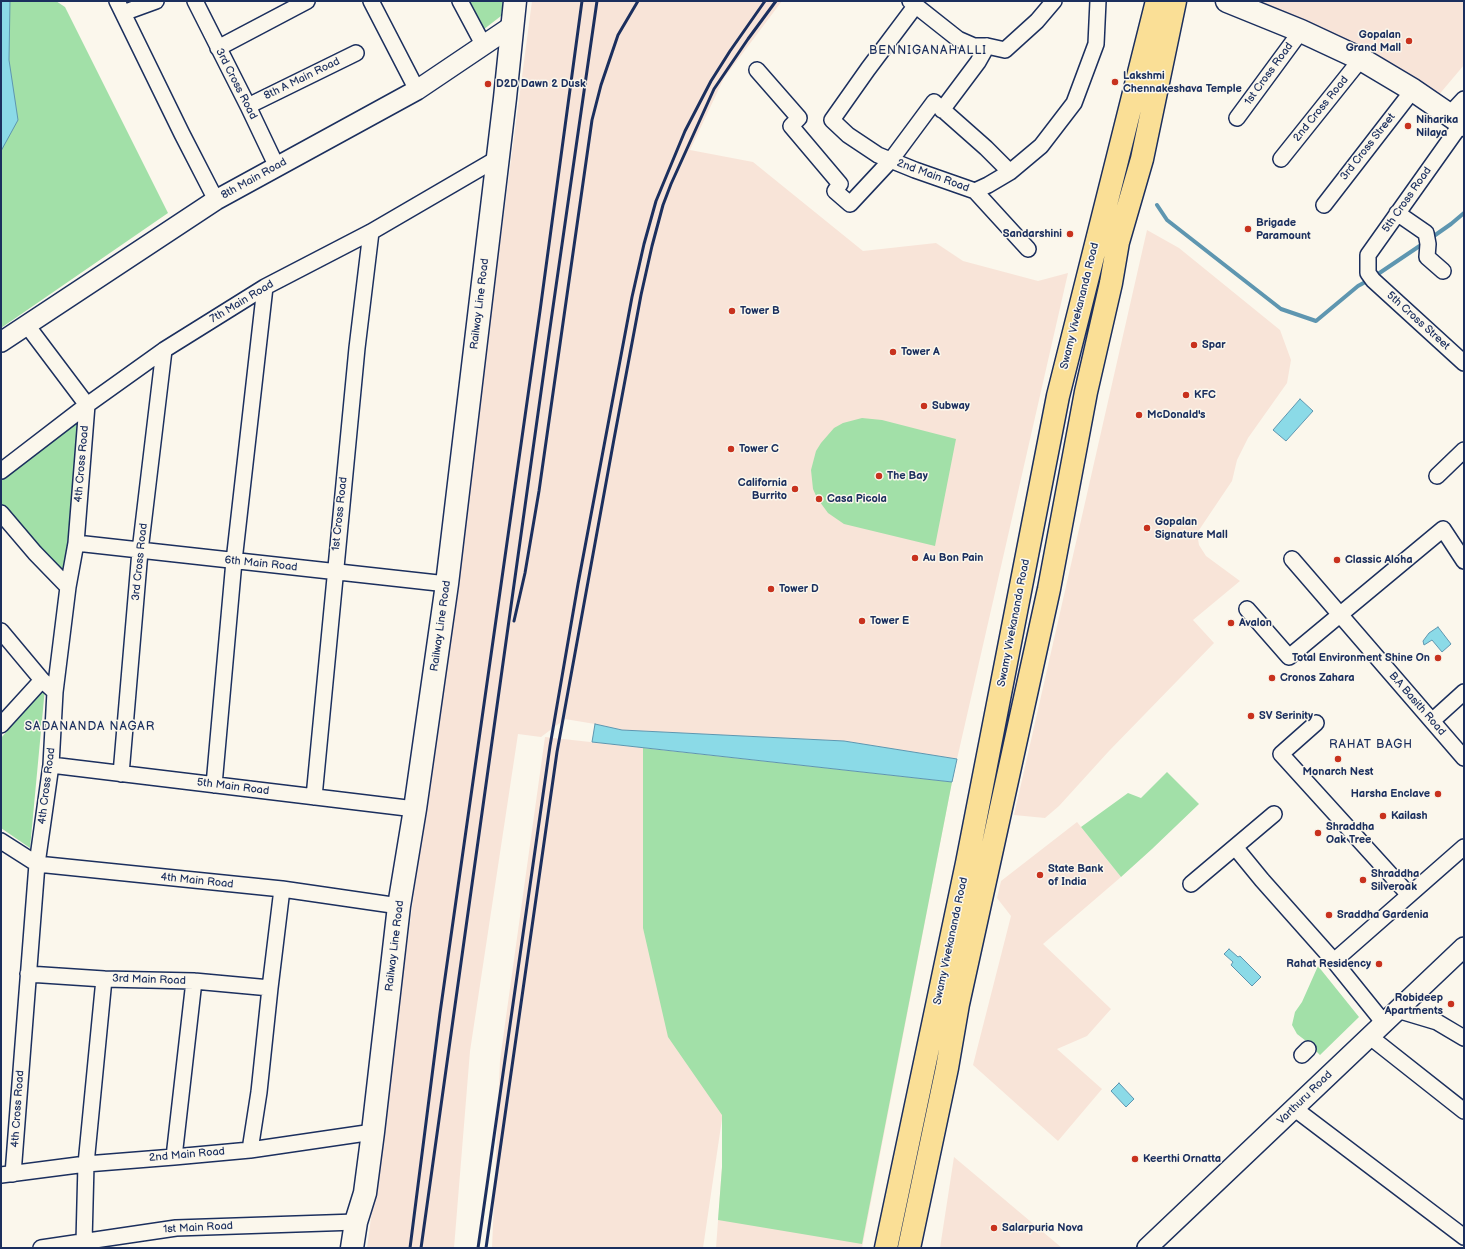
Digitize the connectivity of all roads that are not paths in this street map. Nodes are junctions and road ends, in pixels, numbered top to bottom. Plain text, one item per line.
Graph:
1 (156, 1) edge
2 (195, 1) edge
3 (307, 1) edge
4 (372, 1) edge
5 (460, 1) edge
6 (515, 1) edge
7 (1054, 1) edge
8 (1098, 1) edge
9 (1175, 1) edge
10 (1227, 1) edge
11 (913, 3) edge
12 (1153, 5) edge
13 (120, 7) edge
14 (512, 26) junction
15 (1301, 30) junction
16 (484, 46) junction
17 (987, 46) junction
18 (218, 48) junction
19 (356, 53) dead end
20 (1361, 60) junction
21 (757, 70) dead end
22 (417, 90) junction
23 (1413, 90) junction
24 (1464, 99) edge
25 (248, 106) junction
26 (942, 110) junction
27 (1237, 118) dead end
28 (1458, 121) edge
29 (498, 158) junction
30 (1281, 159) dead end
31 (891, 160) junction
32 (277, 167) junction
33 (1010, 172) junction
34 (975, 191) junction
35 (216, 200) junction
36 (1324, 205) dead end
37 (1397, 212) junction
38 (371, 232) junction
39 (1028, 249) dead end
40 (1443, 271) dead end
41 (1371, 276) joint
42 (265, 287) junction
43 (26, 324) junction
44 (1, 342) edge
45 (164, 350) junction
46 (1464, 363) edge
47 (87, 404) junction
48 (1464, 450) edge
49 (1, 471) edge
50 (1437, 476) dead end
51 (1, 513) edge
52 (76, 544) junction
53 (140, 551) junction
54 (1292, 559) dead end
55 (234, 561) junction
56 (1464, 561) edge
57 (335, 572) junction
58 (447, 584) junction
59 (68, 587) junction
60 (1247, 609) dead end
61 (1340, 615) junction
62 (1, 631) edge
63 (42, 680) junction
64 (55, 692) junction
65 (1464, 692) edge
66 (1432, 721) junction
67 (1316, 723) dead end
68 (1, 725) edge
69 (1464, 758) edge
70 (51, 765) junction
71 (121, 774) junction
72 (214, 784) junction
73 (314, 797) junction
74 (415, 809) junction
75 (1274, 814) dead end
76 (1, 841) edge
77 (1235, 847) junction
78 (1464, 847) edge
79 (37, 864) junction
80 (1191, 884) dead end
81 (282, 889) junction
82 (1409, 895) junction
83 (399, 906) junction
84 (1464, 947) edge
85 (1334, 961) junction
86 (28, 974) junction
87 (104, 979) junction
88 (194, 981) junction
89 (270, 988) junction
90 (1397, 1010) junction
91 (1384, 1023) junction
92 (1369, 1036) junction
93 (1464, 1038) edge
94 (1295, 1109) junction
95 (1464, 1111) edge
96 (373, 1132) junction
97 (250, 1150) junction
98 (174, 1157) junction
99 (86, 1164) junction
100 (7, 1174) edge
101 (356, 1222) junction
102 (1464, 1237) edge
103 (84, 1242) junction
104 (41, 1248) edge
105 (352, 1248) edge
106 (886, 1248) edge
107 (909, 1248) edge
108 (1147, 1248) edge

1 - 13 street
2 - 18 street, 3rd Cross Road
3 - 18 street
4 - 22 street
5 - 16 street
6 - 14 main road, Railway Line Road
7 - 17 street
8 - 33 street, 2nd Main Road
9 - 107 main road, Swamy Vivekananda Road
10 - 15 main road
11 - 17 street
11 - 31 street, 2nd Main Road
12 - 106 main road, Swamy Vivekananda Road
13 - 35 street
14 - 16 street, 8th Main Road
14 - 29 main road, Railway Line Road
15 - 20 main road
15 - 27 street, 1st Cross Road
16 - 22 street, 8th Main Road
17 - 26 street
18 - 25 street, 3rd Cross Road
19 - 25 street, 8th A Main Road
20 - 23 main road
20 - 30 street, 2nd Cross Road
21 - 31 street
22 - 32 street, 8th Main Road
23 - 28 main road
23 - 36 street, 3rd Cross Street
24 - 28 street
25 - 32 street, 3rd Cross Road
26 - 31 street
26 - 33 street
28 - 37 street, 5th Cross Road
29 - 38 street, 7th Main Road
29 - 58 main road, Railway Line Road
31 - 34 street, 2nd Main Road
32 - 35 street, 8th Main Road
33 - 34 street, 2nd Main Road
34 - 39 street
35 - 43 street, 8th Main Road
37 - 40 street
37 - 41 street, 5th Cross Road
38 - 42 street, 7th Main Road
38 - 57 street, 1st Cross Road
41 - 46 street, 5th Cross Street
42 - 45 street, 7th Main Road
42 - 55 street
43 - 44 street, 8th Main Road
43 - 47 street
45 - 47 street, 7th Main Road
45 - 53 street, 3rd Cross Road
47 - 49 street, 7th Main Road
47 - 52 street, 4th Cross Road
48 - 50 street
51 - 59 street
52 - 53 street, 6th Main Road
52 - 59 street, 4th Cross Road
53 - 55 street, 6th Main Road
53 - 71 street, 3rd Cross Road
54 - 61 street, B.A Basith Road
55 - 57 street, 6th Main Road
55 - 72 street
56 - 61 street
57 - 58 street, 6th Main Road
57 - 73 street, 1st Cross Road
58 - 74 main road, Railway Line Road
59 - 64 street, 4th Cross Road
60 - 61 street
61 - 66 street, B.A Basith Road
62 - 63 street
63 - 64 street
63 - 68 street
64 - 70 street, 4th Cross Road
65 - 66 street
66 - 69 street, B.A Basith Road
67 - 82 street
70 - 71 street, 5th Main Road
70 - 79 street, 4th Cross Road
71 - 72 street, 5th Main Road
72 - 73 street, 5th Main Road
73 - 74 street, 5th Main Road
74 - 83 main road, Railway Line Road
75 - 77 street
76 - 79 street, 4th Main Road
77 - 80 street
77 - 85 street
78 - 82 street
79 - 81 street, 4th Main Road
79 - 86 street, 4th Cross Road
81 - 83 street, 4th Main Road
81 - 89 street
82 - 85 street
83 - 96 main road, Railway Line Road
84 - 90 street, Varthuru Road
85 - 91 street
86 - 87 street, 3rd Main Road
86 - 100 street, 4th Cross Road
87 - 88 street, 3rd Main Road
87 - 99 street
88 - 89 street, 3rd Main Road
88 - 98 street
89 - 97 street
90 - 91 street, Varthuru Road
90 - 93 street
91 - 92 street, Varthuru Road
92 - 94 street, Varthuru Road
92 - 95 street
94 - 102 street
94 - 108 street, Varthuru Road
96 - 97 street, 2nd Main Road
96 - 101 main road, Railway Line Road
97 - 98 street, 2nd Main Road
98 - 99 street, 2nd Main Road
99 - 100 street, 2nd Main Road
99 - 103 street
101 - 103 street, 1st Main Road
101 - 105 main road, Railway Line Road
103 - 104 street, 1st Main Road

